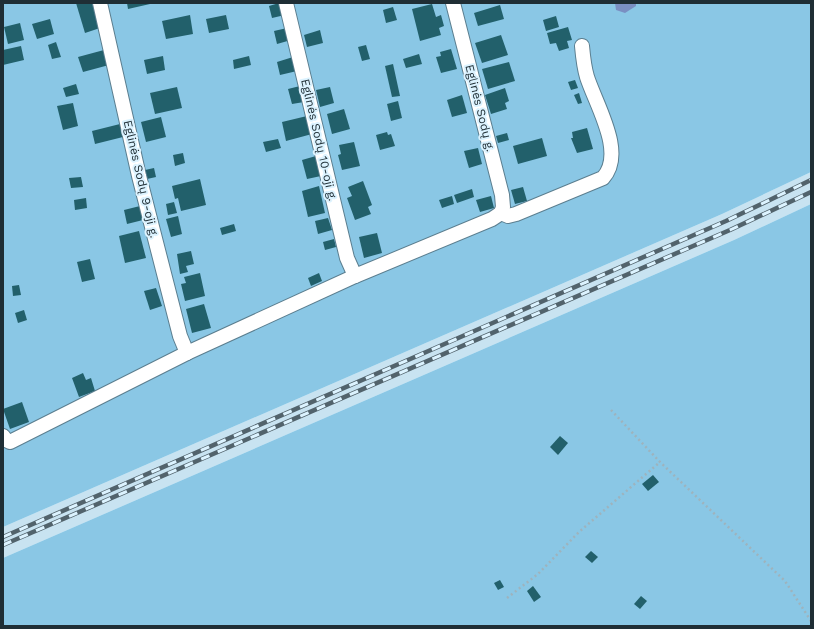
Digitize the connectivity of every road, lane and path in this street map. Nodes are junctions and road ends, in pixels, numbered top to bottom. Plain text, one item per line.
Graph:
1 (100, 3) edge
2 (286, 3) edge
3 (453, 3) edge
4 (582, 46) dead end
5 (501, 213) junction
6 (355, 276) junction
7 (187, 354) junction
8 (611, 410) dead end
9 (6, 439) edge
10 (660, 462) junction
11 (507, 598) dead end
12 (811, 621) edge

1 - 7 street, Eglinės Sodų 9-oji g.
2 - 6 street, Eglinės Sodų 10-oji g.
3 - 5 street, Eglinės Sodų g.
4 - 5 street
5 - 6 street
6 - 7 street
7 - 9 street
8 - 10 path
10 - 11 path
10 - 12 path

